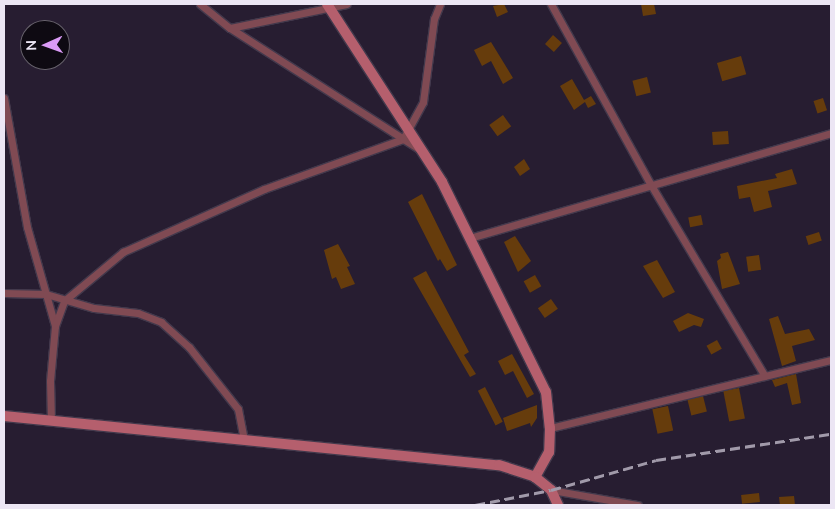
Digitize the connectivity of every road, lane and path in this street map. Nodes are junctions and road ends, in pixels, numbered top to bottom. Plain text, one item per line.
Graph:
1 (200, 4) edge
2 (347, 4) edge
3 (440, 4) edge
4 (551, 4) edge
5 (328, 6) edge
6 (230, 28) junction
7 (4, 98) edge
8 (831, 133) edge
9 (406, 135) junction
10 (651, 185) junction
11 (470, 238) junction
12 (4, 293) edge
13 (46, 294) junction
14 (64, 301) junction
15 (55, 326) junction
16 (831, 360) edge
17 (765, 376) junction
18 (4, 416) edge
19 (52, 421) junction
20 (550, 428) junction
21 (244, 440) junction
22 (535, 477) junction
23 (551, 490) junction
24 (558, 505) edge
25 (638, 505) edge

1 - 6 street
2 - 5 street
3 - 9 street
4 - 10 street
5 - 6 street
5 - 9 main road
6 - 9 street
7 - 13 street
8 - 10 street
9 - 11 main road
9 - 14 street
10 - 11 street
10 - 17 street
11 - 20 main road
12 - 13 street
13 - 14 street
13 - 15 street
14 - 15 street
14 - 21 street
15 - 19 street
16 - 17 street
17 - 20 street
18 - 19 main road
19 - 21 main road
20 - 22 main road
21 - 22 main road
22 - 23 main road
23 - 24 main road
23 - 25 street

